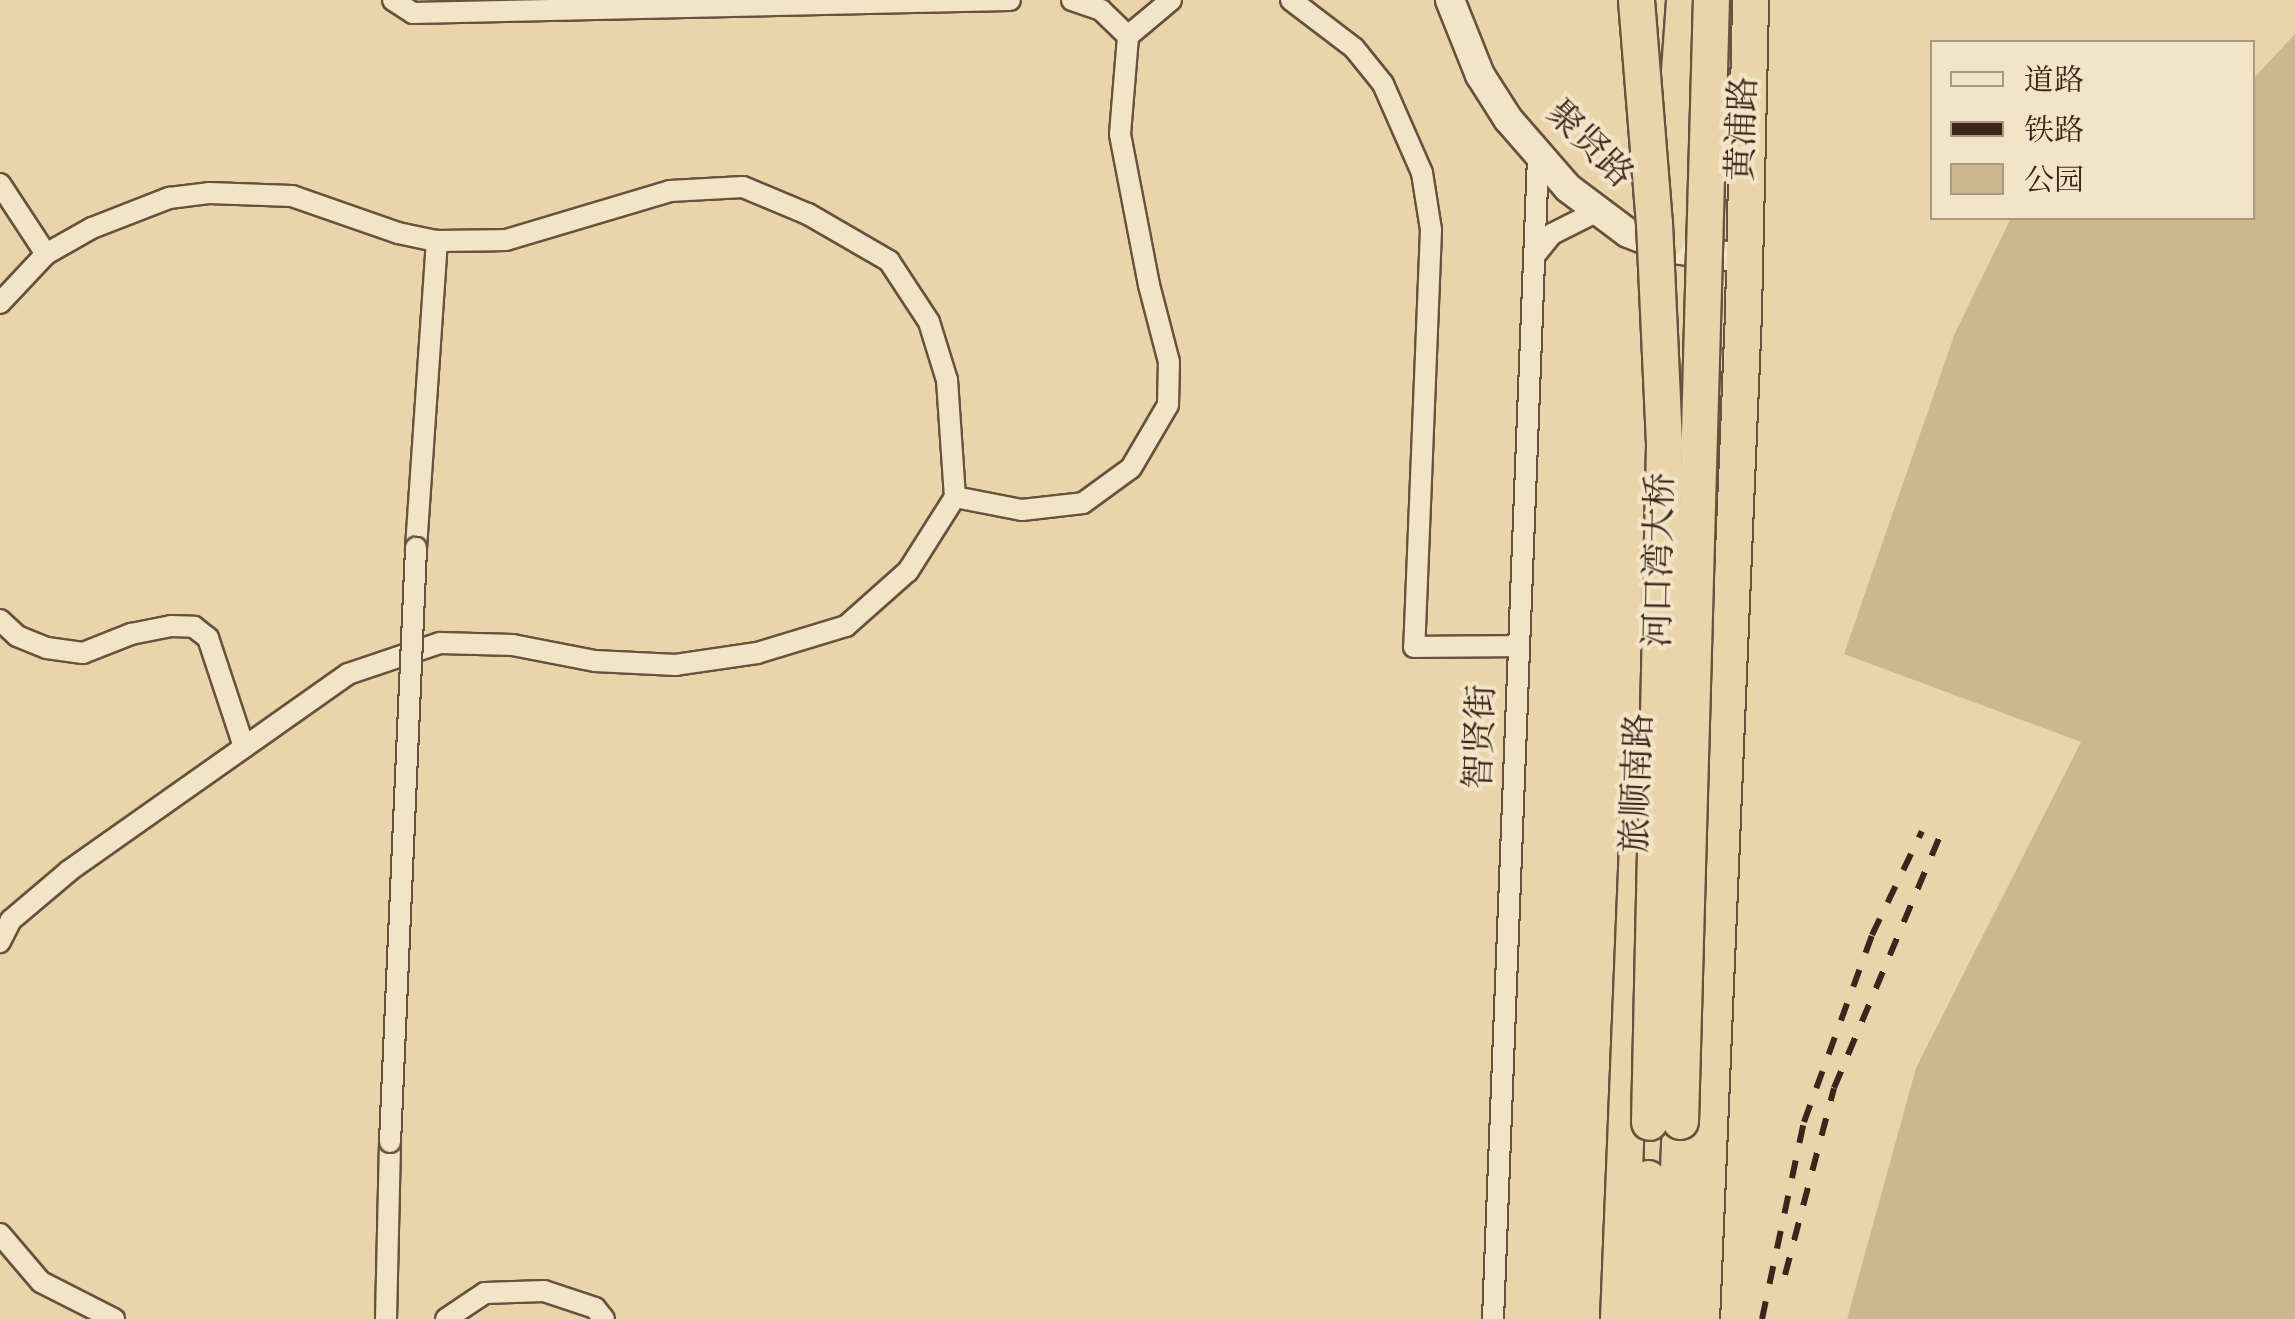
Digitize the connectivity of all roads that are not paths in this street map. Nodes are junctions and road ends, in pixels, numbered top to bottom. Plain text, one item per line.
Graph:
1 (393, 0) edge
2 (1010, 0) edge
3 (1072, 0) edge
4 (1171, 0) edge
5 (1291, 0) edge
6 (1450, 0) edge
7 (1636, 0) edge
8 (1684, 0) edge
9 (1711, 0) edge
10 (1750, 0) edge
11 (1128, 36) junction
12 (1538, 158) junction
13 (0, 184) edge
14 (1596, 212) junction
15 (437, 241) junction
16 (1666, 248) junction
17 (46, 254) junction
18 (1535, 255) junction
19 (1744, 258) junction
20 (0, 303) edge
21 (955, 498) junction
22 (0, 620) edge
23 (1519, 646) junction
24 (244, 747) junction
25 (0, 942) edge
26 (1664, 1121) junction
27 (0, 1234) edge
28 (114, 1319) edge
29 (386, 1319) edge
30 (446, 1319) edge
31 (604, 1319) edge
32 (1493, 1319) edge
33 (1618, 1319) edge
34 (1643, 1319) edge
35 (1672, 1319) edge
36 (1701, 1319) edge

1 - 2 street
3 - 11 street
4 - 11 street
5 - 23 street
6 - 12 main road, 聚贤路
7 - 26 highway, 河口湾大桥, bridge
8 - 16 highway, 黄浦路
9 - 26 highway, 河口湾大桥, bridge
10 - 19 highway, 黄浦路
11 - 21 street
12 - 14 main road, 聚贤路
12 - 18 street, 智贤街
13 - 17 street
14 - 16 main road, 聚贤路
14 - 18 street
15 - 17 street
15 - 21 street
15 - 29 street, bridge
16 - 19 main road, 聚贤路
16 - 33 highway, 旅顺南路
17 - 20 street
18 - 23 street, 智贤街
19 - 36 highway
21 - 24 street
22 - 24 street
23 - 32 street, 智贤街
24 - 25 street
26 - 34 highway
26 - 35 highway
27 - 28 street
30 - 31 street

